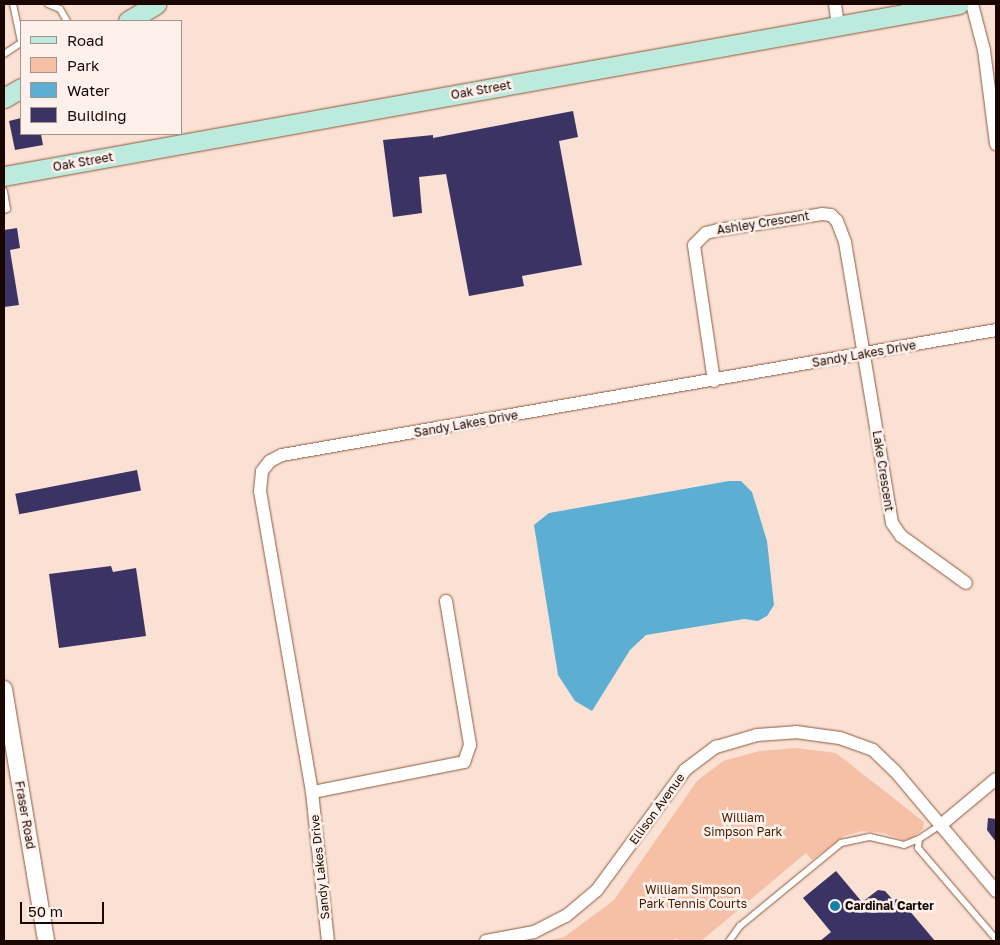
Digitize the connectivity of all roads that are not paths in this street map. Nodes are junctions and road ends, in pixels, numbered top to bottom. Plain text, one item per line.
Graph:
1 (13, 4) edge
2 (48, 4) edge
3 (156, 4) edge
4 (835, 4) edge
5 (959, 4) edge
6 (972, 4) edge
7 (66, 20) edge
8 (134, 20) edge
9 (838, 25) junction
10 (20, 37) edge
11 (20, 43) edge
12 (4, 54) edge
13 (20, 89) edge
14 (4, 98) edge
15 (181, 139) edge
16 (996, 144) edge
17 (4, 176) edge
18 (4, 191) edge
19 (4, 210) edge
20 (996, 330) edge
21 (864, 354) junction
22 (714, 381) junction
23 (966, 583) dead end
24 (446, 601) dead end
25 (4, 689) edge
26 (996, 779) edge
27 (312, 792) junction
28 (942, 824) junction
29 (919, 839) junction
30 (996, 891) edge
31 (996, 939) edge
32 (46, 941) edge
33 (328, 941) edge
34 (486, 941) edge
35 (729, 941) edge

1 - 10 lane
2 - 7 lane
3 - 8 main road
4 - 9 street
5 - 9 main road, Oak Street
6 - 16 street
9 - 15 main road, Oak Street
11 - 12 lane
13 - 14 main road
15 - 17 main road, Oak Street
18 - 19 lane
20 - 21 street, Sandy Lakes Drive
21 - 22 street, Sandy Lakes Drive
21 - 22 street, Ashley Crescent
21 - 23 street, Lake Crescent
22 - 27 street, Sandy Lakes Drive
24 - 27 street
25 - 32 street, Fraser Road
26 - 28 street
27 - 33 street, Sandy Lakes Drive
28 - 29 lane
28 - 30 street, Ellison Avenue
28 - 34 street, Ellison Avenue
29 - 31 lane
29 - 35 lane

